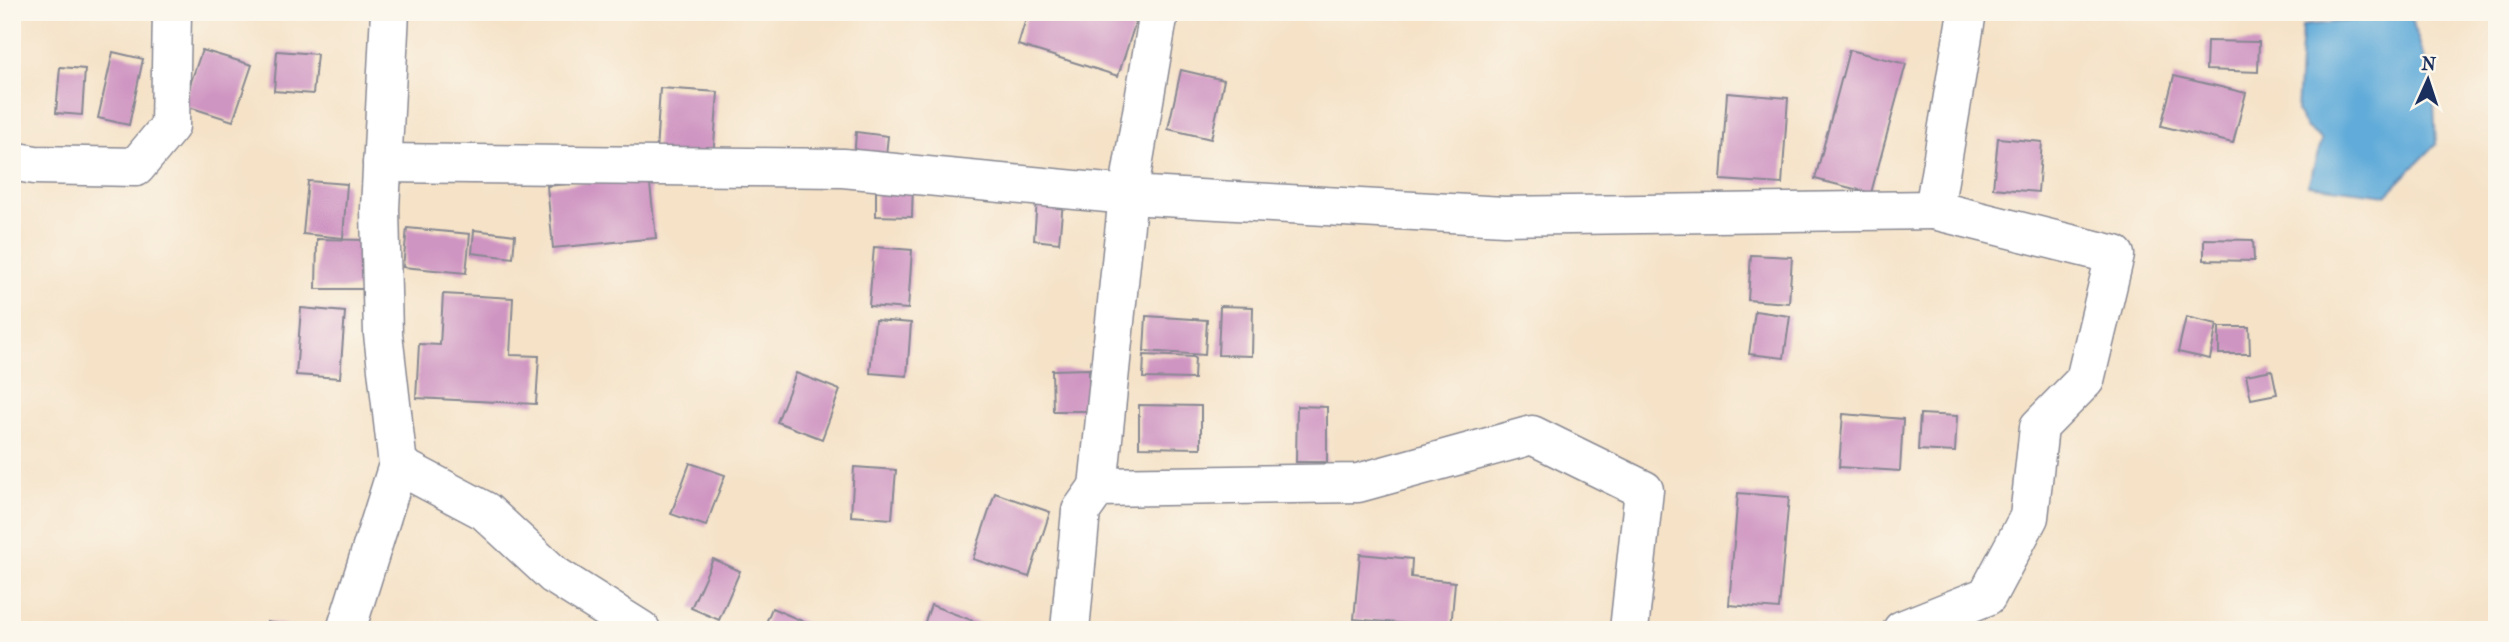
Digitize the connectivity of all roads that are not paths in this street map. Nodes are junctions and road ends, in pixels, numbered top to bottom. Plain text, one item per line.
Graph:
1 (172, 12) edge
2 (390, 12) edge
3 (1159, 12) edge
4 (1967, 12) edge
5 (12, 161) edge
6 (382, 163) junction
7 (1128, 195) junction
8 (1934, 210) junction
9 (398, 465) junction
10 (1098, 487) junction
11 (345, 630) edge
12 (641, 630) edge
13 (1070, 630) edge
14 (1629, 630) edge
15 (1902, 630) edge

1 - 5 street
2 - 6 street
3 - 7 street
4 - 8 street
6 - 7 street
6 - 9 street
7 - 8 street
7 - 10 street
8 - 15 street
9 - 11 street
9 - 12 street
10 - 13 street
10 - 14 street

